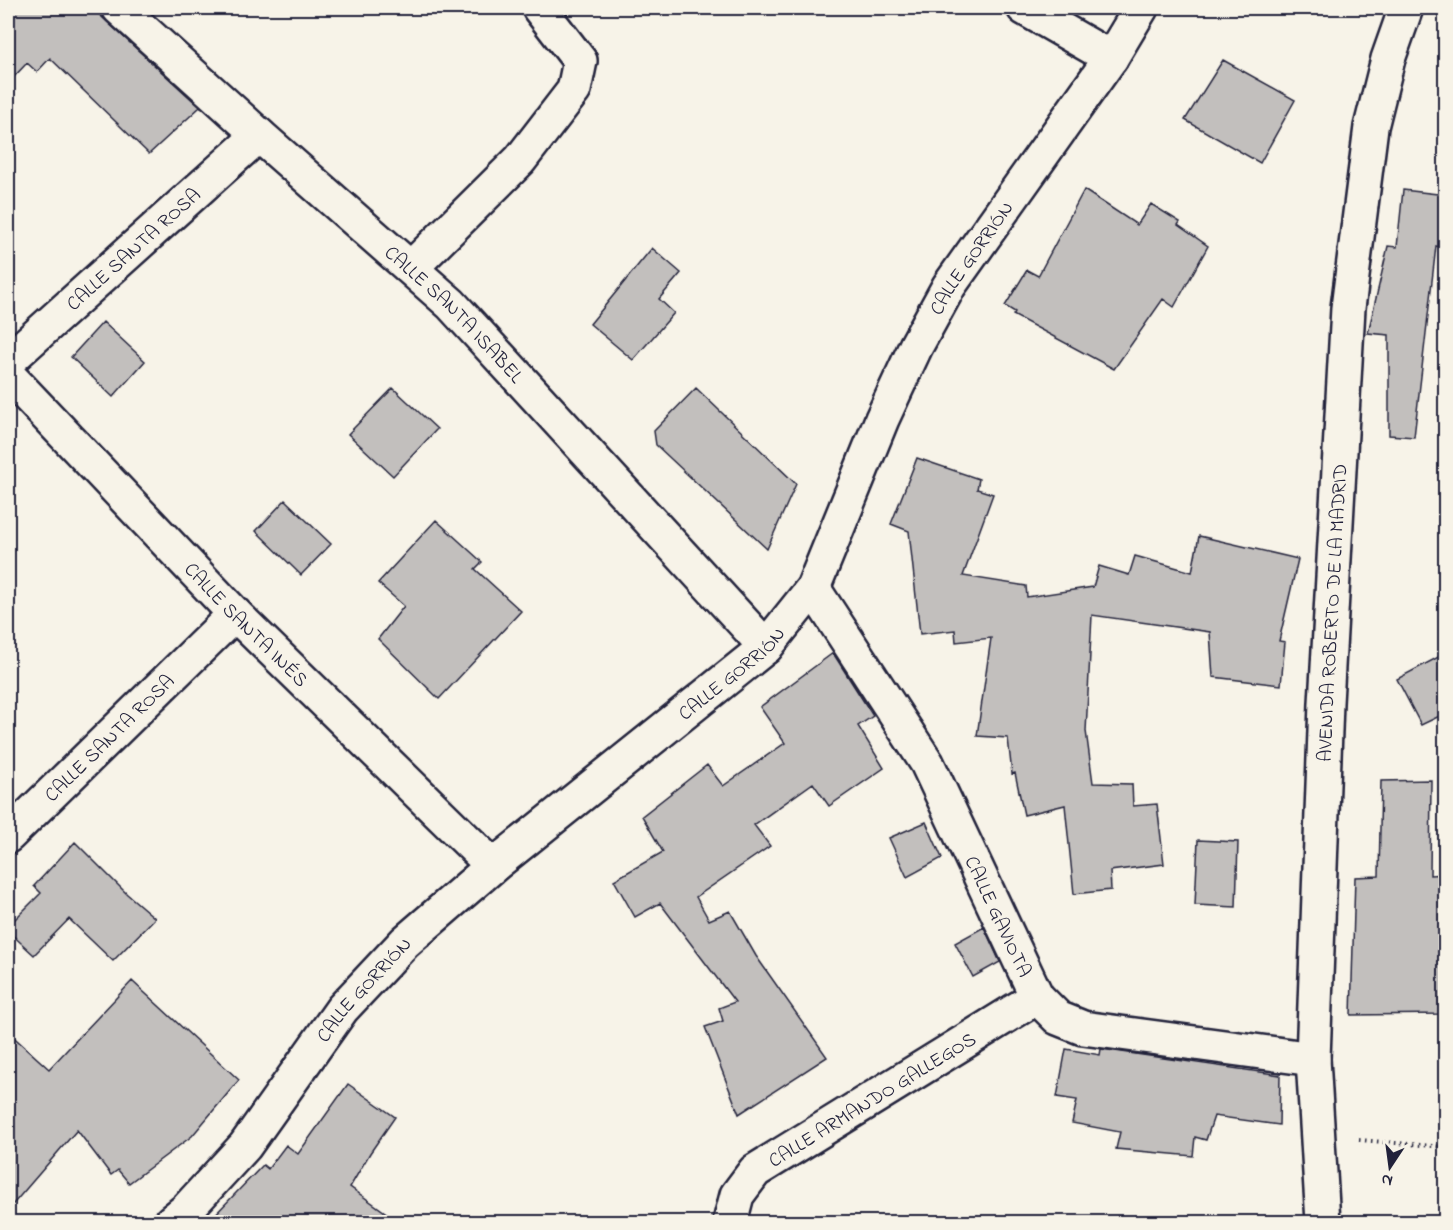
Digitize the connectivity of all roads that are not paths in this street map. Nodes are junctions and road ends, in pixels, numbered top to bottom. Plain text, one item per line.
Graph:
1 (119, 8) edge
2 (538, 8) edge
3 (1024, 8) edge
4 (1141, 8) edge
5 (1406, 8) edge
6 (1111, 58) junction
7 (259, 135) junction
8 (411, 268) junction
9 (8, 361) edge
10 (8, 375) edge
11 (813, 588) junction
12 (235, 614) junction
13 (766, 647) junction
14 (8, 836) edge
15 (493, 866) junction
16 (1037, 997) junction
17 (1313, 1059) junction
18 (171, 1222) edge
19 (730, 1222) edge
20 (1323, 1222) edge

1 - 7 street, CALLE SANTA ISABEL
2 - 8 street
3 - 6 street
4 - 6 street, CALLE GORRIÓN
5 - 17 street, AVENIDA ROBERTO DE LA MADRID
6 - 11 street, CALLE GORRIÓN
7 - 8 street, CALLE SANTA ISABEL
7 - 9 street, CALLE SANTA ROSA
8 - 13 street, CALLE SANTA ISABEL
10 - 12 street, CALLE SANTA INÉS
11 - 13 street, CALLE GORRIÓN
11 - 16 street, CALLE GAVIOTA
12 - 14 street, CALLE SANTA ROSA
12 - 15 street, CALLE SANTA INÉS
13 - 15 street, CALLE GORRIÓN
15 - 18 street, CALLE GORRIÓN
16 - 17 street, CALLE GAVIOTA
16 - 19 street, CALLE ARMANDO GALLEGOS
17 - 20 street, AVENIDA ROBERTO DE LA MADRID

